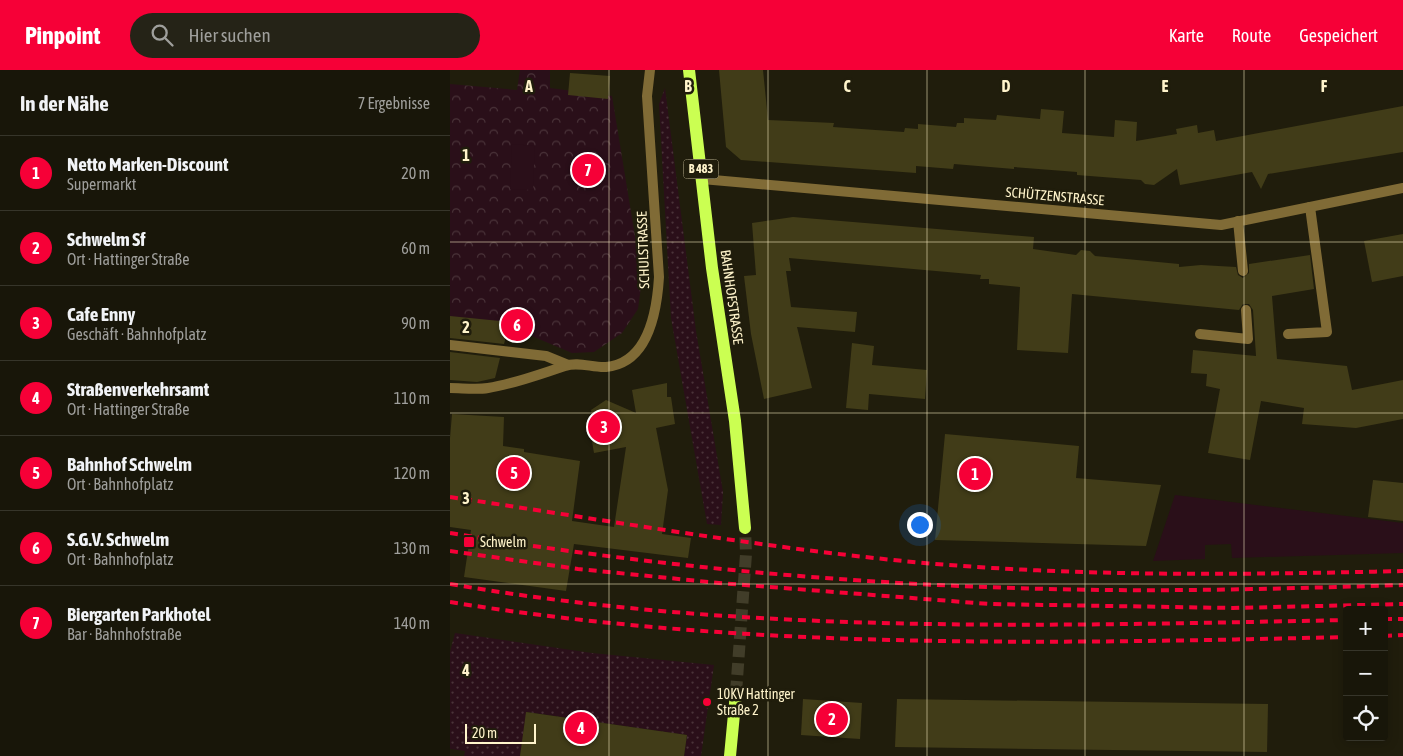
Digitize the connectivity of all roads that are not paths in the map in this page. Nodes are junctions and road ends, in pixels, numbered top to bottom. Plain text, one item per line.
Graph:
1 (650, 70) edge
2 (688, 70) edge
3 (702, 179) junction
4 (1403, 188) edge
5 (1310, 207) junction
6 (1238, 221) junction
7 (1243, 271) dead end
8 (1246, 310) dead end
9 (1200, 334) dead end
10 (1288, 334) dead end
11 (450, 345) edge
12 (568, 364) junction
13 (450, 388) edge
14 (745, 528) tunnel mouth
15 (736, 693) tunnel mouth
16 (730, 756) edge

1 - 12 street, SCHULSTRASSE
2 - 3 main road, BAHNHOFSTRASSE / B 483
3 - 6 street, SCHÜTZENSTRASSE
3 - 14 main road, BAHNHOFSTRASSE / B 483
4 - 5 street, SCHÜTZENSTRASSE
5 - 6 street, SCHÜTZENSTRASSE
5 - 10 street
6 - 7 street
8 - 9 street
11 - 12 street
12 - 13 street
15 - 16 main road

